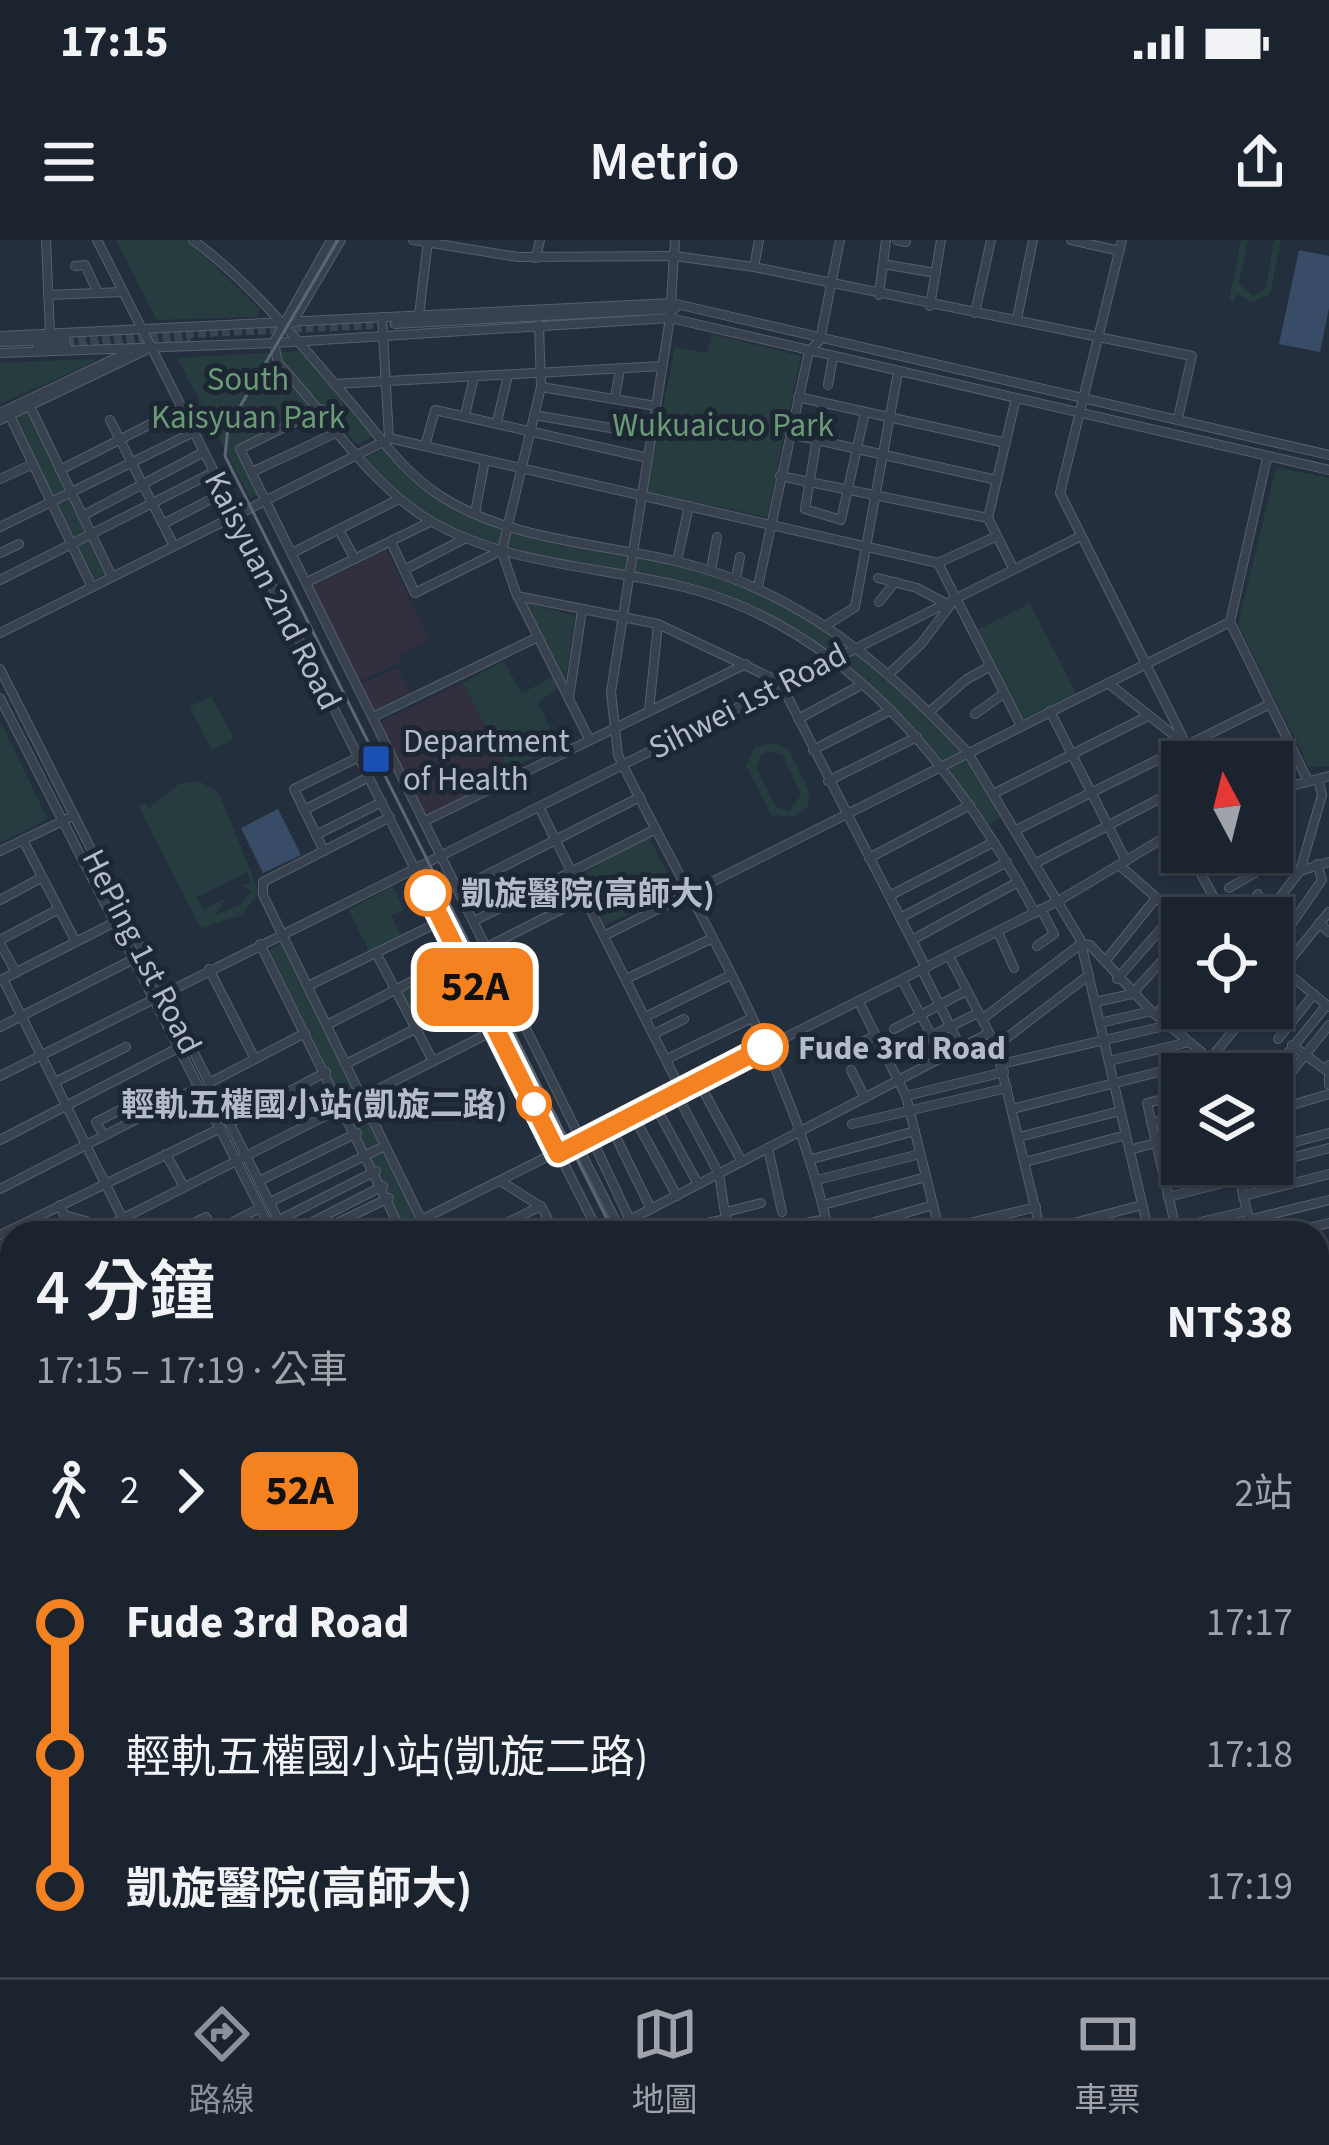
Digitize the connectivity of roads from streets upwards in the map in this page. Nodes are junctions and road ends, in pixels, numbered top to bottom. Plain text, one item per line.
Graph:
1 (46, 240) edge
2 (97, 240) edge
3 (194, 240) edge
4 (331, 240) edge
5 (341, 240) edge
6 (413, 240) edge
7 (540, 240) edge
8 (598, 240) edge
9 (675, 240) edge
10 (759, 240) edge
11 (840, 240) edge
12 (886, 240) edge
13 (897, 240) edge
14 (941, 240) edge
15 (991, 240) edge
16 (1034, 240) edge
17 (1071, 240) edge
18 (428, 242) edge
19 (906, 242) edge
20 (481, 245) edge
21 (1121, 245) edge
22 (599, 254) junction
23 (675, 256) junction
24 (536, 258) junction
25 (883, 264) junction
26 (75, 266) dead end
27 (754, 267) junction
28 (936, 273) junction
29 (831, 285) junction
30 (123, 292) junction
31 (98, 293) junction
32 (48, 295) junction
33 (879, 295) junction
34 (930, 306) junction
35 (671, 311) junction
36 (975, 313) junction
37 (419, 315) junction
38 (382, 317) junction
39 (1017, 319) junction
40 (287, 323) junction
41 (539, 325) junction
42 (395, 327) tunnel mouth
43 (149, 332) junction
44 (50, 334) junction
45 (383, 336) junction
46 (1100, 338) junction
47 (820, 340) junction
48 (299, 341) junction
49 (66, 343) tunnel mouth
50 (274, 343) junction
51 (0, 345) edge
52 (151, 348) junction
53 (809, 351) junction
54 (833, 356) junction
55 (662, 366) junction
56 (620, 368) junction
57 (583, 371) junction
58 (898, 372) junction
59 (543, 373) junction
60 (508, 375) junction
61 (474, 377) junction
62 (386, 380) junction
63 (334, 384) junction
64 (828, 385) dead end
65 (541, 386) junction
66 (579, 392) junction
67 (798, 397) junction
68 (615, 398) junction
69 (1016, 398) junction
70 (1086, 399) junction
71 (28, 403) junction
72 (823, 403) junction
73 (656, 406) junction
74 (182, 408) junction
75 (321, 409) junction
76 (865, 412) junction
77 (1079, 414) junction
78 (4, 415) edge
79 (465, 415) junction
80 (534, 416) junction
81 (891, 418) junction
82 (1178, 418) junction
83 (110, 420) dead end
84 (497, 422) junction
85 (340, 431) junction
86 (531, 431) junction
87 (194, 433) junction
88 (790, 434) junction
89 (652, 435) junction
90 (119, 440) junction
91 (385, 440) junction
92 (818, 441) junction
93 (1006, 442) junction
94 (425, 446) junction
95 (858, 450) junction
96 (204, 452) junction
97 (359, 455) junction
98 (1329, 455) edge
99 (882, 457) junction
100 (647, 458) junction
101 (1268, 458) junction
102 (485, 460) junction
103 (33, 464) junction
104 (131, 464) junction
105 (523, 467) junction
106 (60, 470) junction
107 (1329, 470) edge
108 (214, 472) junction
109 (252, 472) junction
110 (780, 476) junction
111 (0, 479) edge
112 (997, 480) junction
113 (808, 482) junction
114 (142, 484) junction
115 (848, 490) junction
116 (71, 492) junction
117 (225, 492) junction
118 (642, 496) junction
119 (874, 496) junction
120 (266, 500) junction
121 (399, 500) junction
122 (51, 502) junction
123 (153, 504) junction
124 (688, 506) junction
125 (475, 513) junction
126 (236, 515) junction
127 (82, 516) junction
128 (988, 518) junction
129 (432, 521) junction
130 (163, 524) junction
131 (509, 526) junction
132 (769, 526) junction
133 (0, 527) edge
134 (339, 530) junction
135 (91, 534) junction
136 (997, 536) junction
137 (1081, 536) junction
138 (466, 538) junction
139 (717, 538) dead end
140 (391, 542) junction
141 (71, 543) junction
142 (20, 544) dead end
143 (862, 545) junction
144 (174, 546) junction
145 (502, 550) junction
146 (631, 551) junction
147 (0, 553) edge
148 (292, 553) junction
149 (740, 557) dead end
150 (355, 559) junction
151 (677, 561) junction
152 (938, 562) junction
153 (1014, 568) junction
154 (404, 570) junction
155 (711, 570) junction
156 (627, 576) junction
157 (112, 577) junction
158 (736, 578) junction
159 (878, 578) dead end
160 (0, 580) edge
161 (895, 581) junction
162 (307, 582) junction
163 (758, 586) junction
164 (92, 587) junction
165 (957, 595) junction
166 (517, 596) junction
167 (879, 602) dead end
168 (944, 602) junction
169 (582, 610) junction
170 (621, 617) junction
171 (1230, 622) junction
172 (658, 623) junction
173 (825, 626) junction
174 (0, 633) edge
175 (538, 637) junction
176 (854, 645) junction
177 (827, 659) junction
178 (746, 664) junction
179 (1148, 664) junction
180 (989, 667) junction
181 (0, 669) edge
182 (889, 674) junction
183 (780, 682) junction
184 (1108, 683) junction
185 (860, 685) junction
186 (1003, 694) junction
187 (0, 698) edge
188 (569, 698) junction
189 (1270, 704) junction
190 (891, 710) junction
191 (649, 711) junction
192 (1050, 711) junction
193 (929, 712) junction
194 (975, 714) dead end
195 (373, 717) junction
196 (1146, 717) junction
197 (798, 719) junction
198 (1021, 726) junction
199 (613, 727) junction
200 (916, 737) junction
201 (589, 739) junction
202 (1181, 741) edge
203 (1185, 741) edge
204 (1195, 741) edge
205 (813, 750) junction
206 (968, 753) junction
207 (1072, 754) junction
208 (359, 757) junction
209 (1161, 758) edge
210 (622, 764) junction
211 (943, 765) junction
212 (369, 777) junction
213 (1318, 779) edge
214 (828, 781) junction
215 (1091, 792) junction
216 (993, 794) junction
217 (640, 797) junction
218 (1161, 798) edge
219 (382, 802) junction
220 (970, 805) junction
221 (538, 807) junction
222 (304, 810) junction
223 (845, 814) junction
224 (73, 816) junction
225 (390, 818) junction
226 (425, 821) junction
227 (61, 822) junction
228 (1108, 826) junction
229 (656, 829) junction
230 (1016, 830) junction
231 (316, 835) junction
232 (555, 839) junction
233 (23, 840) junction
234 (994, 842) junction
235 (1161, 843) edge
236 (0, 851) edge
237 (324, 851) junction
238 (442, 857) junction
239 (868, 858) junction
240 (1007, 862) junction
241 (1329, 862) edge
242 (1036, 863) junction
243 (1123, 863) junction
244 (1318, 864) junction
245 (416, 870) junction
246 (1300, 871) junction
247 (571, 872) junction
248 (1254, 873) edge
249 (42, 878) junction
250 (1018, 882) junction
251 (1229, 888) dead end
252 (459, 890) junction
253 (1258, 893) dead end
254 (690, 894) junction
255 (889, 896) junction
256 (1256, 897) edge
257 (1280, 897) edge
258 (584, 898) junction
259 (1156, 898) junction
260 (0, 900) edge
261 (1060, 900) junction
262 (1161, 902) edge
263 (59, 909) junction
264 (1038, 911) junction
265 (1329, 911) edge
266 (125, 917) junction
267 (900, 918) junction
268 (442, 921) junction
269 (474, 921) junction
270 (115, 923) junction
271 (1319, 923) junction
272 (1293, 924) edge
273 (998, 932) junction
274 (1329, 932) edge
275 (282, 933) junction
276 (1161, 935) edge
277 (604, 936) junction
278 (713, 938) junction
279 (911, 940) junction
280 (76, 942) junction
281 (260, 944) junction
282 (1081, 944) junction
283 (1036, 946) dead end
284 (1, 947) edge
285 (487, 947) junction
286 (376, 953) junction
287 (949, 956) junction
288 (1293, 956) edge
289 (459, 957) junction
290 (133, 959) junction
291 (1107, 959) junction
292 (1161, 962) edge
293 (1014, 968) dead end
294 (209, 969) junction
295 (924, 969) junction
296 (16, 973) junction
297 (731, 975) junction
298 (1089, 975) junction
299 (1293, 976) edge
300 (626, 979) junction
301 (2, 980) edge
302 (902, 980) junction
303 (1117, 980) junction
304 (308, 986) junction
305 (395, 990) junction
306 (966, 991) junction
307 (1132, 994) junction
308 (1314, 994) junction
309 (480, 997) junction
310 (160, 998) junction
311 (859, 1002) junction
312 (1095, 1002) junction
313 (1161, 1004) edge
314 (939, 1005) junction
315 (1328, 1006) edge
316 (1154, 1012) junction
317 (22, 1016) junction
318 (922, 1016) junction
319 (980, 1016) junction
320 (645, 1018) junction
321 (684, 1018) dead end
322 (752, 1018) junction
323 (1161, 1018) edge
324 (1100, 1023) junction
325 (327, 1025) junction
326 (1329, 1025) edge
327 (0, 1027) edge
328 (951, 1027) junction
329 (1161, 1027) edge
330 (416, 1029) junction
331 (496, 1029) junction
332 (894, 1029) dead end
333 (1176, 1029) edge
334 (1183, 1029) edge
335 (1234, 1029) edge
336 (1181, 1032) junction
337 (305, 1033) junction
338 (654, 1034) junction
339 (989, 1034) junction
340 (876, 1035) junction
341 (933, 1035) junction
342 (1278, 1039) dead end
343 (1104, 1040) junction
344 (1190, 1042) junction
345 (996, 1046) junction
346 (1292, 1046) junction
347 (126, 1047) dead end
348 (765, 1047) junction
349 (178, 1048) junction
350 (961, 1048) junction
351 (904, 1049) dead end
352 (1204, 1053) edge
353 (1214, 1053) edge
354 (1287, 1053) edge
355 (840, 1054) dead end
356 (42, 1055) junction
357 (1305, 1055) junction
358 (943, 1057) junction
359 (255, 1060) junction
360 (667, 1060) junction
361 (433, 1061) junction
362 (1108, 1061) junction
363 (346, 1064) junction
364 (1002, 1068) junction
365 (1293, 1068) edge
366 (851, 1070) dead end
367 (326, 1072) junction
368 (1161, 1072) edge
369 (0, 1076) edge
370 (900, 1080) junction
371 (1329, 1080) edge
372 (55, 1082) junction
373 (698, 1082) junction
374 (210, 1083) junction
375 (1114, 1086) junction
376 (199, 1088) junction
377 (1007, 1088) junction
378 (679, 1092) junction
379 (906, 1096) junction
380 (362, 1097) junction
381 (865, 1098) junction
382 (1161, 1099) edge
383 (1293, 1100) edge
384 (654, 1104) junction
385 (67, 1106) junction
386 (344, 1107) junction
387 (157, 1108) junction
388 (1012, 1109) junction
389 (910, 1112) junction
390 (1120, 1112) junction
391 (633, 1115) junction
392 (1161, 1121) edge
393 (231, 1122) junction
394 (852, 1124) dead end
395 (1151, 1124) junction
396 (611, 1127) junction
397 (220, 1129) junction
398 (801, 1131) junction
399 (915, 1132) junction
400 (1329, 1132) edge
401 (357, 1133) junction
402 (1126, 1135) junction
403 (104, 1136) junction
404 (1018, 1137) junction
405 (0, 1140) edge
406 (583, 1141) junction
407 (1161, 1142) edge
408 (1293, 1142) edge
409 (1156, 1144) junction
410 (86, 1145) junction
411 (386, 1146) junction
412 (768, 1148) junction
413 (1329, 1148) edge
414 (1129, 1150) junction
415 (166, 1154) junction
416 (558, 1154) junction
417 (920, 1154) junction
418 (248, 1155) junction
419 (368, 1155) junction
420 (1293, 1157) edge
421 (238, 1160) junction
422 (812, 1160) junction
423 (742, 1162) junction
424 (1024, 1162) junction
425 (1161, 1166) edge
426 (376, 1171) junction
427 (719, 1174) junction
428 (1329, 1174) edge
429 (926, 1177) junction
430 (259, 1180) junction
431 (817, 1180) junction
432 (501, 1181) junction
433 (105, 1183) junction
434 (698, 1184) junction
435 (1165, 1185) edge
436 (1214, 1185) edge
437 (1240, 1185) edge
438 (383, 1186) junction
439 (184, 1187) junction
440 (0, 1189) edge
441 (676, 1196) junction
442 (1168, 1196) junction
443 (1243, 1196) junction
444 (389, 1198) junction
445 (1329, 1200) edge
446 (761, 1202) dead end
447 (823, 1204) junction
448 (60, 1205) junction
449 (265, 1205) junction
450 (933, 1205) junction
451 (1142, 1205) junction
452 (541, 1207) junction
453 (1036, 1208) junction
454 (651, 1209) junction
455 (782, 1212) dead end
456 (726, 1215) junction
457 (1248, 1215) junction
458 (123, 1219) junction
459 (826, 1219) joint
460 (279, 1220) joint
461 (630, 1220) joint
462 (28, 1221) edge
463 (86, 1221) edge
464 (119, 1221) edge
465 (236, 1221) edge
466 (270, 1221) edge
467 (312, 1221) edge
468 (341, 1221) edge
469 (404, 1221) edge
470 (407, 1221) edge
471 (423, 1221) edge
472 (511, 1221) edge
473 (549, 1221) edge
474 (592, 1221) edge
475 (617, 1221) edge
476 (704, 1221) edge
477 (727, 1221) edge
478 (816, 1221) edge
479 (876, 1221) edge
480 (937, 1221) edge
481 (984, 1221) edge
482 (1038, 1221) edge
483 (1081, 1221) edge
484 (1147, 1221) edge
485 (1177, 1221) edge
486 (1221, 1221) edge
487 (1249, 1221) edge

1 - 32 street
2 - 30 street, Kaisyuan 2nd Road
3 - 40 street
4 - 40 street
5 - 40 street
6 - 18 street
7 - 24 street
8 - 22 street
9 - 23 street
10 - 27 street
11 - 29 street
12 - 25 street
13 - 19 street
14 - 28 street
15 - 36 street
16 - 39 street
17 - 21 street
18 - 20 street
18 - 37 street
20 - 24 street
21 - 46 street
22 - 23 street
22 - 24 street
23 - 27 street
23 - 35 street
25 - 28 street
25 - 33 street
26 - 31 street
27 - 29 street
28 - 34 street
29 - 33 street
29 - 47 street
30 - 31 street
30 - 43 street, Kaisyuan 2nd Road
31 - 32 street
32 - 44 street
33 - 34 street
34 - 36 street
35 - 37 street
35 - 41 street
35 - 42 street
35 - 47 street
35 - 53 street
35 - 55 street
36 - 39 street
37 - 38 street
38 - 40 street
38 - 45 street
39 - 46 street
40 - 43 street
40 - 48 street
40 - 50 street
41 - 45 street
41 - 59 street
43 - 44 street
43 - 52 street, Kaisyuan 2nd Road
44 - 51 street
45 - 48 street
45 - 62 street
46 - 70 street
46 - 82 street
47 - 53 street
47 - 70 street
48 - 50 street
48 - 63 street
49 - 51 street
50 - 52 street
50 - 75 street
51 - 52 street
52 - 71 street
52 - 74 street, Kaisyuan 2nd Road
53 - 54 street
53 - 67 street
54 - 58 street
54 - 64 street
55 - 56 street
55 - 73 street
56 - 57 street
56 - 68 street
57 - 59 street
57 - 66 street
58 - 69 street
58 - 81 street
59 - 60 street
59 - 65 street
60 - 61 street
60 - 84 street
61 - 62 street
61 - 79 street
62 - 63 street
62 - 91 street
63 - 91 street
65 - 66 street
65 - 80 street
66 - 68 street
67 - 72 street
67 - 88 street
68 - 73 street
69 - 77 street
69 - 93 street
70 - 77 street
70 - 82 street
71 - 78 street
71 - 106 street
72 - 76 street
72 - 92 street
73 - 89 street
74 - 87 street, Kaisyuan 2nd Road
74 - 90 street
75 - 85 street
75 - 109 street
76 - 81 street
76 - 95 street
77 - 101 street
77 - 137 street
78 - 103 street
79 - 84 street
79 - 94 street
80 - 86 street
80 - 89 street
81 - 93 street
81 - 99 street
82 - 98 street
83 - 90 street
84 - 86 street
85 - 97 street
85 - 109 street
86 - 100 street
86 - 105 street
87 - 96 street, Kaisyuan 2nd Road
87 - 104 street
88 - 92 street
88 - 110 street
89 - 100 street
90 - 104 street
90 - 106 street
91 - 94 street
91 - 97 street
91 - 125 street
92 - 95 street
92 - 113 street
93 - 112 street
94 - 102 street
95 - 99 street
95 - 115 street
96 - 108 street, Kaisyuan 2nd Road
96 - 114 street
97 - 120 street
97 - 121 street
99 - 112 street
99 - 119 street
100 - 118 street
101 - 107 street
101 - 171 street
102 - 105 street
102 - 125 street
103 - 111 street
103 - 122 street
104 - 114 street
104 - 116 street
105 - 118 street
105 - 131 street
106 - 116 street
108 - 117 street, Kaisyuan 2nd Road
108 - 123 street
109 - 120 street, Kaisyuan 2nd Road
110 - 113 street
110 - 132 street
112 - 128 street
113 - 115 street
113 - 115 street
114 - 123 street
114 - 127 street
115 - 119 street
116 - 122 street
116 - 127 street
117 - 126 street, Kaisyuan 2nd Road
117 - 130 street
118 - 124 street
118 - 146 street
119 - 128 street
119 - 143 street
120 - 126 street
120 - 148 street, Kaisyuan 2nd Road
121 - 129 street
121 - 134 street
122 - 133 street
122 - 141 street
123 - 130 street
123 - 135 street
124 - 132 street
124 - 151 street
125 - 131 street
126 - 144 street
126 - 208 street, Kaisyuan 2nd Road
127 - 135 street
128 - 136 street
129 - 138 street
129 - 140 street
130 - 144 street
131 - 145 street
131 - 146 street
132 - 143 street
132 - 163 street
134 - 148 street
134 - 150 street
135 - 141 street
135 - 157 street
136 - 152 street
136 - 153 street
137 - 153 street, Sihwei 1st Road
137 - 179 street
138 - 145 street
138 - 154 street
139 - 155 street
140 - 150 street
140 - 154 street
141 - 160 street
141 - 164 street
142 - 147 street
143 - 152 street
143 - 173 street
144 - 157 street
145 - 154 street
145 - 156 street
145 - 166 street
146 - 151 street
146 - 156 street
148 - 162 street, Kaisyuan 2nd Road
149 - 158 street
150 - 162 street
151 - 155 street
152 - 165 street
153 - 165 street, Sihwei 1st Road
155 - 158 street
156 - 170 street
156 - 177 street
157 - 164 street
158 - 163 street
159 - 161 street
161 - 167 street
161 - 168 street
162 - 195 street, Kaisyuan 2nd Road
163 - 173 street
164 - 174 street
165 - 168 street, Sihwei 1st Road
165 - 180 street
165 - 182 street
166 - 169 street
166 - 175 street
168 - 176 street, Sihwei 1st Road
169 - 170 street
169 - 188 street
170 - 172 street
170 - 199 street
171 - 179 street
171 - 189 street
172 - 178 street
172 - 191 street
173 - 176 street
175 - 188 street
175 - 195 street
176 - 177 street, Sihwei 1st Road
176 - 182 street
177 - 183 street, Sihwei 1st Road
177 - 185 street
178 - 183 street
178 - 191 street
179 - 184 street
179 - 203 street
180 - 186 street
180 - 193 street
181 - 224 street, HePing 1st Road
182 - 193 street
183 - 197 street
183 - 210 street, Sihwei 1st Road
184 - 192 street
184 - 196 street
185 - 190 street
185 - 197 street
186 - 194 street
186 - 198 street
187 - 227 street, HePing 1st Road
188 - 201 street
189 - 204 street
189 - 213 street
190 - 200 street
190 - 205 street
191 - 199 street
192 - 198 street
192 - 207 street
193 - 206 street
195 - 226 street, Kaisyuan 2nd Road
196 - 202 street
196 - 207 street
197 - 205 street
198 - 206 street
199 - 201 street
199 - 210 street
200 - 211 street
200 - 214 street
201 - 226 street
205 - 214 street
206 - 211 street
206 - 216 street
207 - 215 street
207 - 216 street
208 - 212 street, Kaisyuan 2nd Road
208 - 222 street
209 - 215 street
210 - 217 street
210 - 221 street, Sihwei 1st Road
211 - 220 street
211 - 223 street
212 - 219 street, Kaisyuan 2nd Road
212 - 222 street
213 - 246 street
214 - 223 street
215 - 228 street
215 - 230 street
216 - 230 street
217 - 229 street
217 - 232 street
218 - 228 street
219 - 225 street, Kaisyuan 2nd Road
219 - 231 street
220 - 234 street
220 - 239 street
221 - 232 street
221 - 238 street, Sihwei 1st Road
222 - 231 street
223 - 239 street
223 - 254 street
224 - 227 street
224 - 266 street, HePing 1st Road
225 - 237 street
225 - 245 street, Kaisyuan 2nd Road
226 - 238 street, Kaisyuan 2nd Road
227 - 233 street
227 - 270 street, HePing 1st Road
228 - 242 street
228 - 243 street
229 - 247 street
229 - 254 street
230 - 242 street
231 - 237 street
232 - 247 street
232 - 252 street
233 - 236 street
233 - 249 street
234 - 240 street
234 - 255 street
235 - 243 street
237 - 275 street
238 - 245 street, Sihwei 1st Road
238 - 252 street, Kaisyuan 2nd Road
239 - 255 street
240 - 250 street
240 - 267 street
241 - 244 street
242 - 261 street
243 - 259 street
243 - 261 street
244 - 246 street
244 - 272 street
245 - 268 street, Kaisyuan 2nd Road
245 - 275 street, Sihwei 1st Road
246 - 257 street
247 - 258 street
247 - 269 street
248 - 251 street
249 - 260 street
249 - 263 street
250 - 264 street
250 - 279 street
252 - 269 street, Kaisyuan 2nd Road
253 - 256 street
254 - 277 street
254 - 278 street
255 - 267 street
258 - 277 street
258 - 285 street
259 - 262 street
259 - 291 street
261 - 264 street
261 - 282 street
263 - 280 street
263 - 284 street
264 - 273 street
264 - 283 street
265 - 271 street
266 - 270 street
266 - 310 street, HePing 1st Road
267 - 279 street
268 - 286 street
268 - 289 street, Kaisyuan 2nd Road
269 - 285 street, Kaisyuan 2nd Road
270 - 280 street
270 - 290 street, HePing 1st Road
271 - 274 street
271 - 288 street
273 - 287 street
273 - 293 street
275 - 281 street, Sihwei 1st Road
275 - 304 street
276 - 303 street
277 - 300 street
278 - 297 street
278 - 300 street
279 - 295 street
280 - 296 street
281 - 294 street, Sihwei 1st Road
281 - 337 street
282 - 291 street
282 - 298 street
282 - 319 street
284 - 296 street
285 - 406 street, Kaisyuan 2nd Road
286 - 304 street
286 - 305 street
287 - 295 street
287 - 306 street
289 - 305 street
289 - 309 street, Kaisyuan 2nd Road
290 - 310 street, HePing 1st Road
290 - 317 street
291 - 303 street
292 - 307 street
294 - 310 street, Sihwei 1st Road
294 - 359 street
295 - 302 street
295 - 314 street
296 - 301 street
297 - 320 street
297 - 322 street
298 - 312 street
298 - 345 street
299 - 308 street
300 - 320 street
301 - 317 street
302 - 311 street
302 - 318 street
303 - 307 street
304 - 325 street
305 - 325 street
305 - 330 street
306 - 314 street
306 - 319 street
307 - 312 street
307 - 316 street
308 - 315 street
308 - 342 street
309 - 330 street
309 - 331 street, Kaisyuan 2nd Road
310 - 349 street, HePing 1st Road
310 - 356 street, Sihwei 1st Road
310 - 374 street, HePing 1st Road
311 - 340 street
311 - 348 street
312 - 324 street
313 - 316 street
314 - 318 street
314 - 328 street
315 - 346 street
316 - 323 street
316 - 324 street
317 - 327 street
317 - 356 street
318 - 332 street
318 - 341 street
319 - 328 street
319 - 339 street
320 - 338 street
321 - 338 street
322 - 348 street
322 - 360 street
324 - 343 street
325 - 363 street
326 - 357 street
328 - 341 street
328 - 350 street
329 - 343 street
330 - 361 street
330 - 363 street
331 - 361 street
331 - 416 street, Kaisyuan 2nd Road
333 - 336 street
334 - 336 street
335 - 353 street
336 - 344 street
337 - 359 street
337 - 367 street
338 - 360 street
339 - 345 street
339 - 350 street
340 - 355 street
340 - 370 street
341 - 351 street
341 - 358 street
343 - 362 street
343 - 364 street
344 - 352 street
344 - 362 street
345 - 364 street
346 - 354 street
346 - 357 street
347 - 372 street
348 - 373 street
348 - 398 street
349 - 376 street, HePing 1st Road
349 - 385 street
350 - 358 street
356 - 369 street, Sihwei 1st Road
356 - 372 street
357 - 365 street
357 - 371 street
358 - 370 street
359 - 374 street
360 - 378 street
361 - 380 street
362 - 375 street
363 - 380 street
364 - 377 street
364 - 379 street
366 - 381 street
367 - 386 street
367 - 393 street
368 - 375 street
370 - 379 street
370 - 381 street
371 - 383 street
372 - 385 street
373 - 378 street
373 - 423 street
374 - 393 street, HePing 1st Road
375 - 388 street
375 - 390 street
376 - 387 street
376 - 397 street, HePing 1st Road
377 - 388 street
377 - 389 street
378 - 384 street
378 - 427 street
379 - 389 street
380 - 386 street
380 - 411 street
381 - 398 street
382 - 395 street
384 - 391 street
384 - 434 street
385 - 405 street
385 - 410 street
386 - 401 street
386 - 418 street
387 - 403 street
387 - 403 street
388 - 404 street
389 - 394 street
389 - 399 street
390 - 402 street
390 - 404 street
391 - 396 street
391 - 441 street
392 - 395 street
393 - 418 street, HePing 1st Road
395 - 409 street
396 - 406 street
396 - 454 street
397 - 415 street
397 - 421 street, HePing 1st Road
398 - 412 street
398 - 422 street
399 - 417 street
399 - 422 street
400 - 408 street
401 - 419 street
401 - 430 street
402 - 414 street
402 - 424 street
403 - 410 street
404 - 424 street
406 - 416 street
406 - 461 street
406 - 475 street
407 - 409 street
409 - 414 street
409 - 425 street
410 - 433 street
410 - 440 street
411 - 419 street
411 - 470 street
412 - 423 street
412 - 455 street
413 - 420 street
414 - 451 street
415 - 433 street
415 - 439 street
416 - 432 street
416 - 474 street, Kaisyuan 2nd Road
417 - 429 street
417 - 431 street
418 - 421 street
418 - 430 street, HePing 1st Road
419 - 426 street
419 - 449 street
421 - 439 street
421 - 449 street, HePing 1st Road
422 - 431 street
423 - 427 street
424 - 453 street
426 - 438 street
426 - 460 street
427 - 434 street
427 - 456 street
428 - 443 street
429 - 447 street
429 - 450 street
430 - 449 street, HePing 1st Road
431 - 447 street
432 - 452 street
432 - 471 street
433 - 448 street
433 - 458 street
434 - 441 street
435 - 442 street
436 - 442 street
437 - 443 street
438 - 444 street
438 - 467 street
439 - 458 street
441 - 454 street
442 - 485 street
443 - 457 street
444 - 468 street
444 - 469 street
445 - 457 street
446 - 456 street
447 - 459 street
448 - 462 street
448 - 463 street
449 - 460 street, HePing 1st Road
449 - 465 street
449 - 466 street, HePing 1st Road
450 - 479 street
450 - 480 street
451 - 483 street
451 - 484 street
452 - 472 street
452 - 473 street
453 - 481 street
453 - 482 street
454 - 461 street
456 - 476 street
456 - 477 street
457 - 486 street
457 - 487 street
458 - 464 street
459 - 478 street

